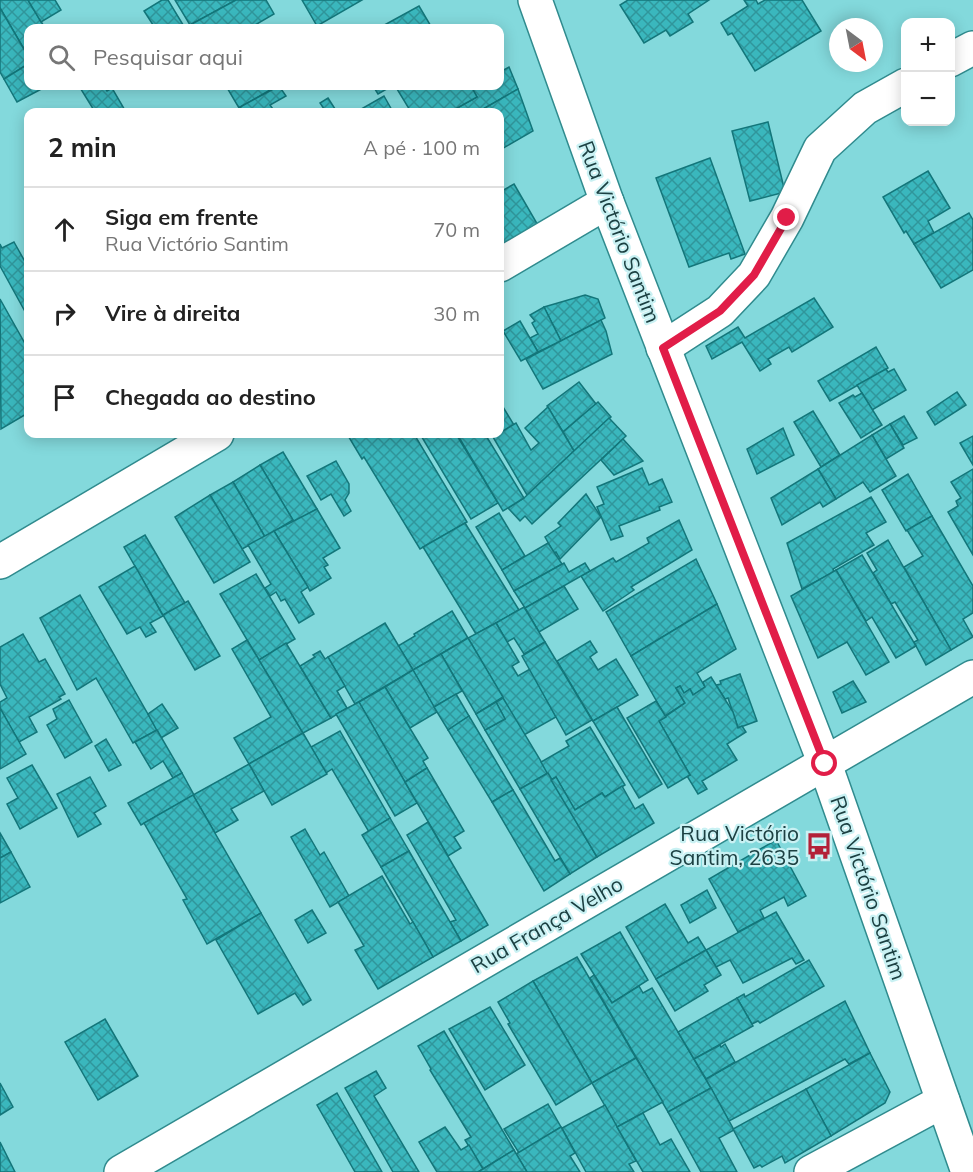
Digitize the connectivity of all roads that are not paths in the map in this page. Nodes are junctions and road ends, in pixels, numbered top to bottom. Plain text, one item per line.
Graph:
1 (535, 0) edge
2 (973, 48) edge
3 (955, 58) edge
4 (901, 88) edge
5 (607, 202) junction
6 (504, 263) edge
7 (663, 348) junction
8 (210, 438) edge
9 (0, 562) edge
10 (973, 677) edge
11 (825, 764) junction
12 (943, 1101) junction
13 (121, 1172) edge
14 (811, 1172) edge
15 (968, 1172) edge

1 - 5 street, Rua Victório Santim
2 - 3 street
4 - 7 street
5 - 6 street
5 - 7 street, Rua Victório Santim
7 - 11 street, Rua Victório Santim
8 - 9 street
10 - 11 street, Rua França Velho
11 - 12 street, Rua Victório Santim
11 - 13 street, Rua França Velho
12 - 14 street
12 - 15 street, Rua Victório Santim

